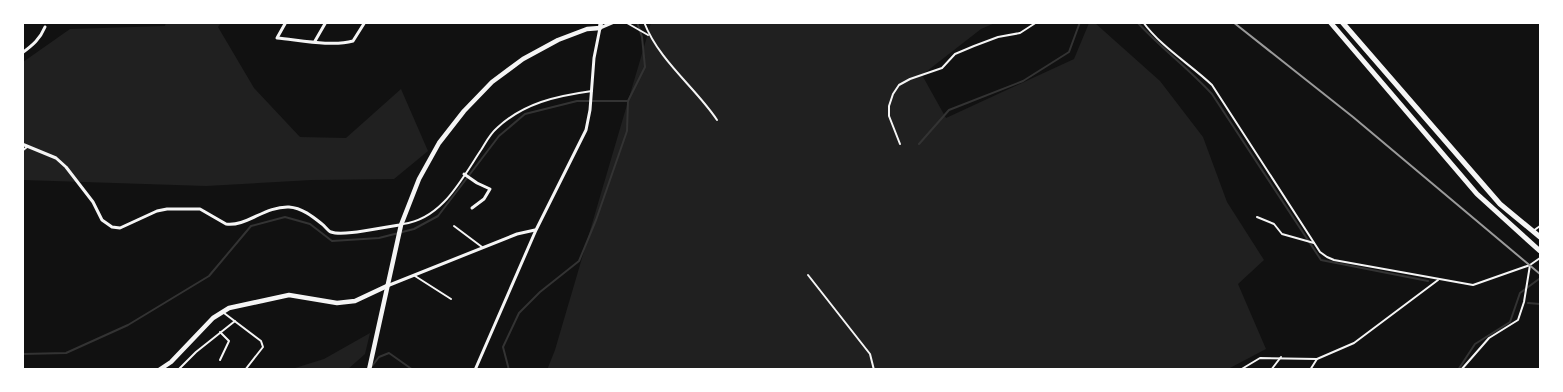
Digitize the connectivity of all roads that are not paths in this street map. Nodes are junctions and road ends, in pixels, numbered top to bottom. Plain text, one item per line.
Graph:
1 (286, 22) edge
2 (326, 22) edge
3 (365, 22) edge
4 (614, 22) edge
5 (644, 22) edge
6 (1037, 22) edge
7 (1143, 22) edge
8 (1330, 22) edge
9 (1342, 22) edge
10 (627, 23) edge
11 (600, 25) edge
12 (45, 27) dead end
13 (650, 36) junction
14 (315, 42) junction
15 (22, 53) edge
16 (592, 91) junction
17 (717, 120) dead end
18 (22, 144) edge
19 (900, 144) dead end
20 (27, 147) junction
21 (22, 151) edge
22 (464, 174) junction
23 (472, 208) dead end
24 (1257, 218) dead end
25 (401, 225) junction
26 (454, 226) dead end
27 (1540, 226) edge
28 (536, 230) junction
29 (1533, 231) junction
30 (1540, 238) edge
31 (1315, 243) junction
32 (482, 247) junction
33 (1540, 251) edge
34 (1540, 258) edge
35 (1530, 265) junction
36 (413, 275) junction
37 (808, 275) dead end
38 (1439, 279) junction
39 (387, 286) junction
40 (451, 299) dead end
41 (222, 311) junction
42 (235, 321) junction
43 (220, 332) junction
44 (1281, 358) junction
45 (1317, 359) junction
46 (220, 360) dead end
47 (159, 370) edge
48 (178, 370) edge
49 (244, 370) edge
50 (369, 370) edge
51 (475, 370) edge
52 (874, 370) edge
53 (1240, 370) edge
54 (1271, 370) edge
55 (1310, 370) edge
56 (1461, 370) edge

1 - 14 street
2 - 14 street
3 - 14 street
4 - 11 street
5 - 13 lane
6 - 19 lane
7 - 31 lane
8 - 33 main road
9 - 29 main road
10 - 13 lane
11 - 16 street
11 - 25 street
12 - 15 street
13 - 17 lane
16 - 22 lane
16 - 28 street
18 - 20 street
20 - 21 lane
20 - 25 street
22 - 23 street
22 - 25 lane
24 - 31 lane
25 - 39 street
26 - 32 lane
27 - 29 lane
28 - 32 street
28 - 51 street
29 - 30 main road
31 - 38 lane
32 - 36 street
34 - 35 lane
35 - 38 lane
35 - 56 lane
36 - 39 street
36 - 40 lane
37 - 52 lane
38 - 45 lane
39 - 41 street
39 - 50 street
41 - 42 lane
41 - 47 street
42 - 43 lane
42 - 49 lane
43 - 46 lane
43 - 48 lane
44 - 45 lane
44 - 53 lane
44 - 54 lane
45 - 55 lane

